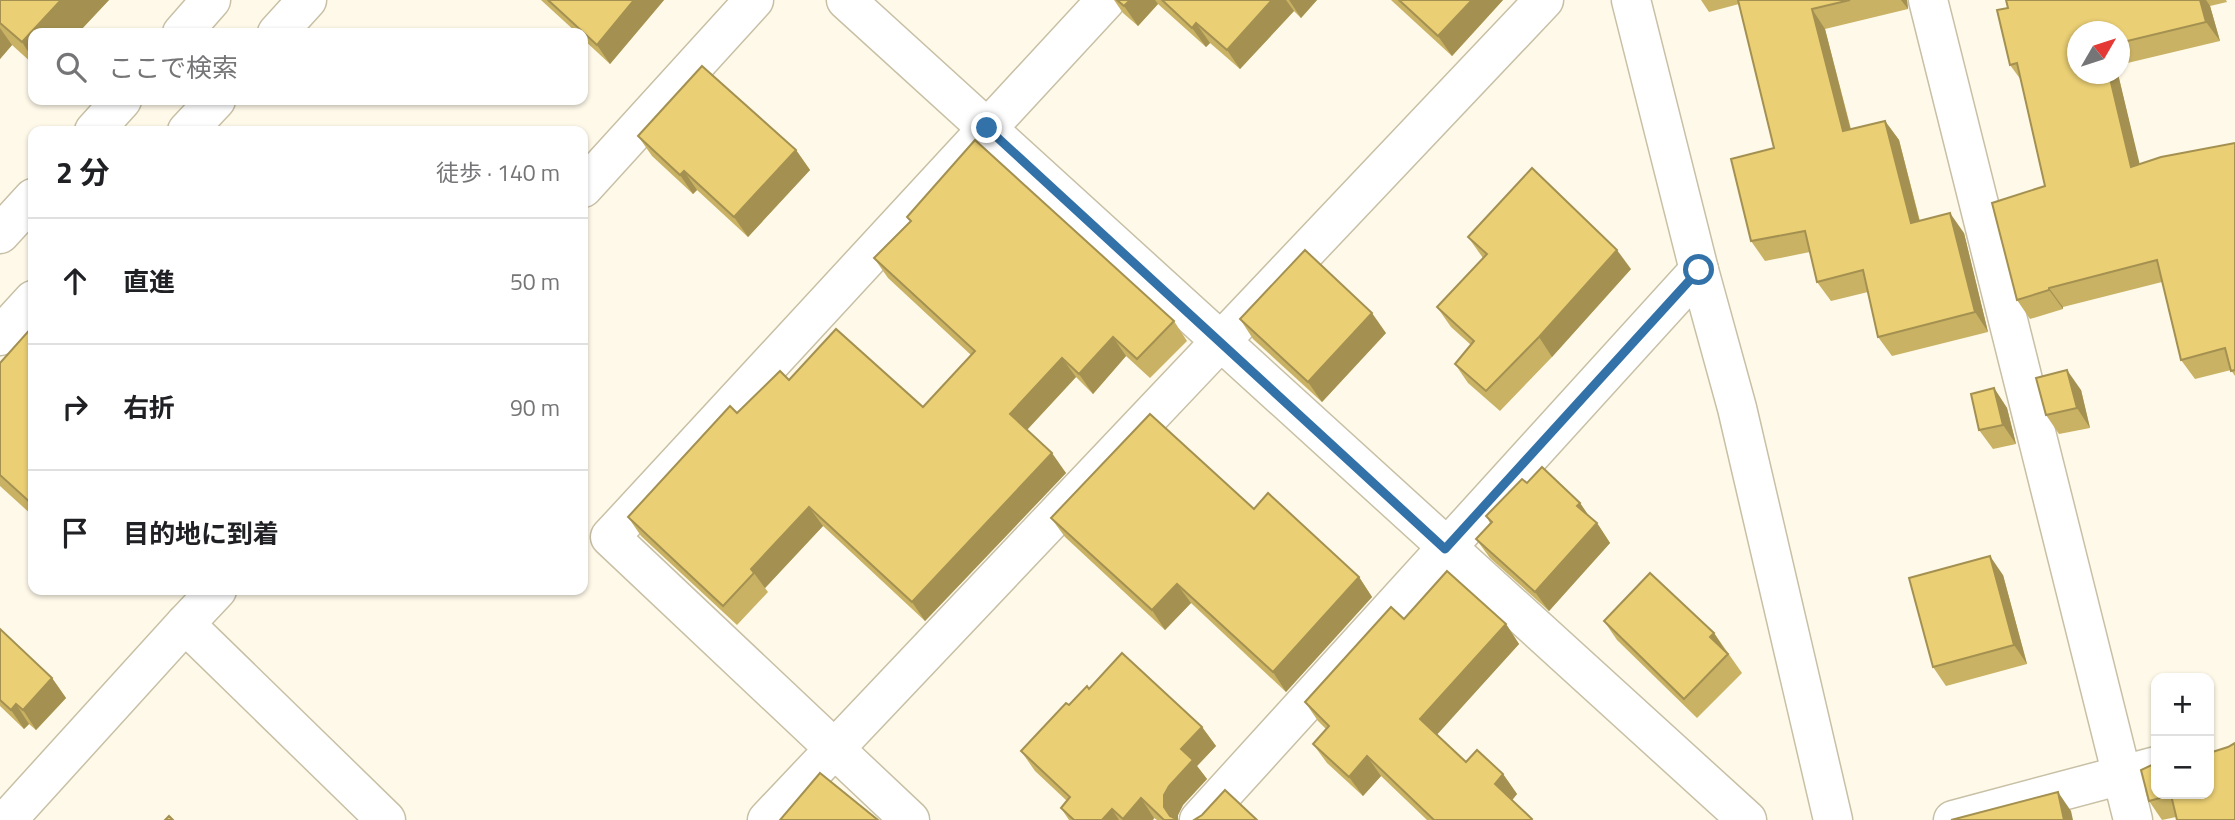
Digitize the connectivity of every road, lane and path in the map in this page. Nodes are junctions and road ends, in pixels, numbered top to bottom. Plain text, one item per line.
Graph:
1 (212, 0) edge
2 (307, 0) edge
3 (754, 0) edge
4 (846, 0) edge
5 (1106, 0) edge
6 (1544, 0) edge
7 (1631, 0) edge
8 (1928, 0) edge
9 (187, 28) edge
10 (282, 28) edge
11 (117, 105) edge
12 (211, 105) edge
13 (99, 126) edge
14 (192, 126) edge
15 (987, 128) junction
16 (588, 183) edge
17 (28, 203) edge
18 (0, 234) edge
19 (1699, 270) junction
20 (28, 305) edge
21 (0, 336) edge
22 (1221, 341) junction
23 (1445, 549) junction
24 (212, 595) edge
25 (185, 624) junction
26 (834, 748) junction
27 (2140, 770) edge
28 (7, 820) edge
29 (386, 820) edge
30 (766, 820) edge
31 (910, 820) edge
32 (1199, 820) edge
33 (1747, 820) edge
34 (1833, 820) edge
35 (1953, 820) edge
36 (2133, 820) edge

1 - 9 street
2 - 10 street
3 - 16 street
4 - 15 street
5 - 15 street
6 - 22 street
7 - 19 street
8 - 27 street
11 - 13 street
12 - 14 street
15 - 22 street
15 - 26 street
17 - 18 street
19 - 23 street
19 - 34 street
20 - 21 street
22 - 23 street
22 - 26 street
23 - 32 street
23 - 33 street
24 - 25 street
25 - 28 street
25 - 29 street
26 - 30 street
26 - 31 street
27 - 35 street
27 - 36 street

